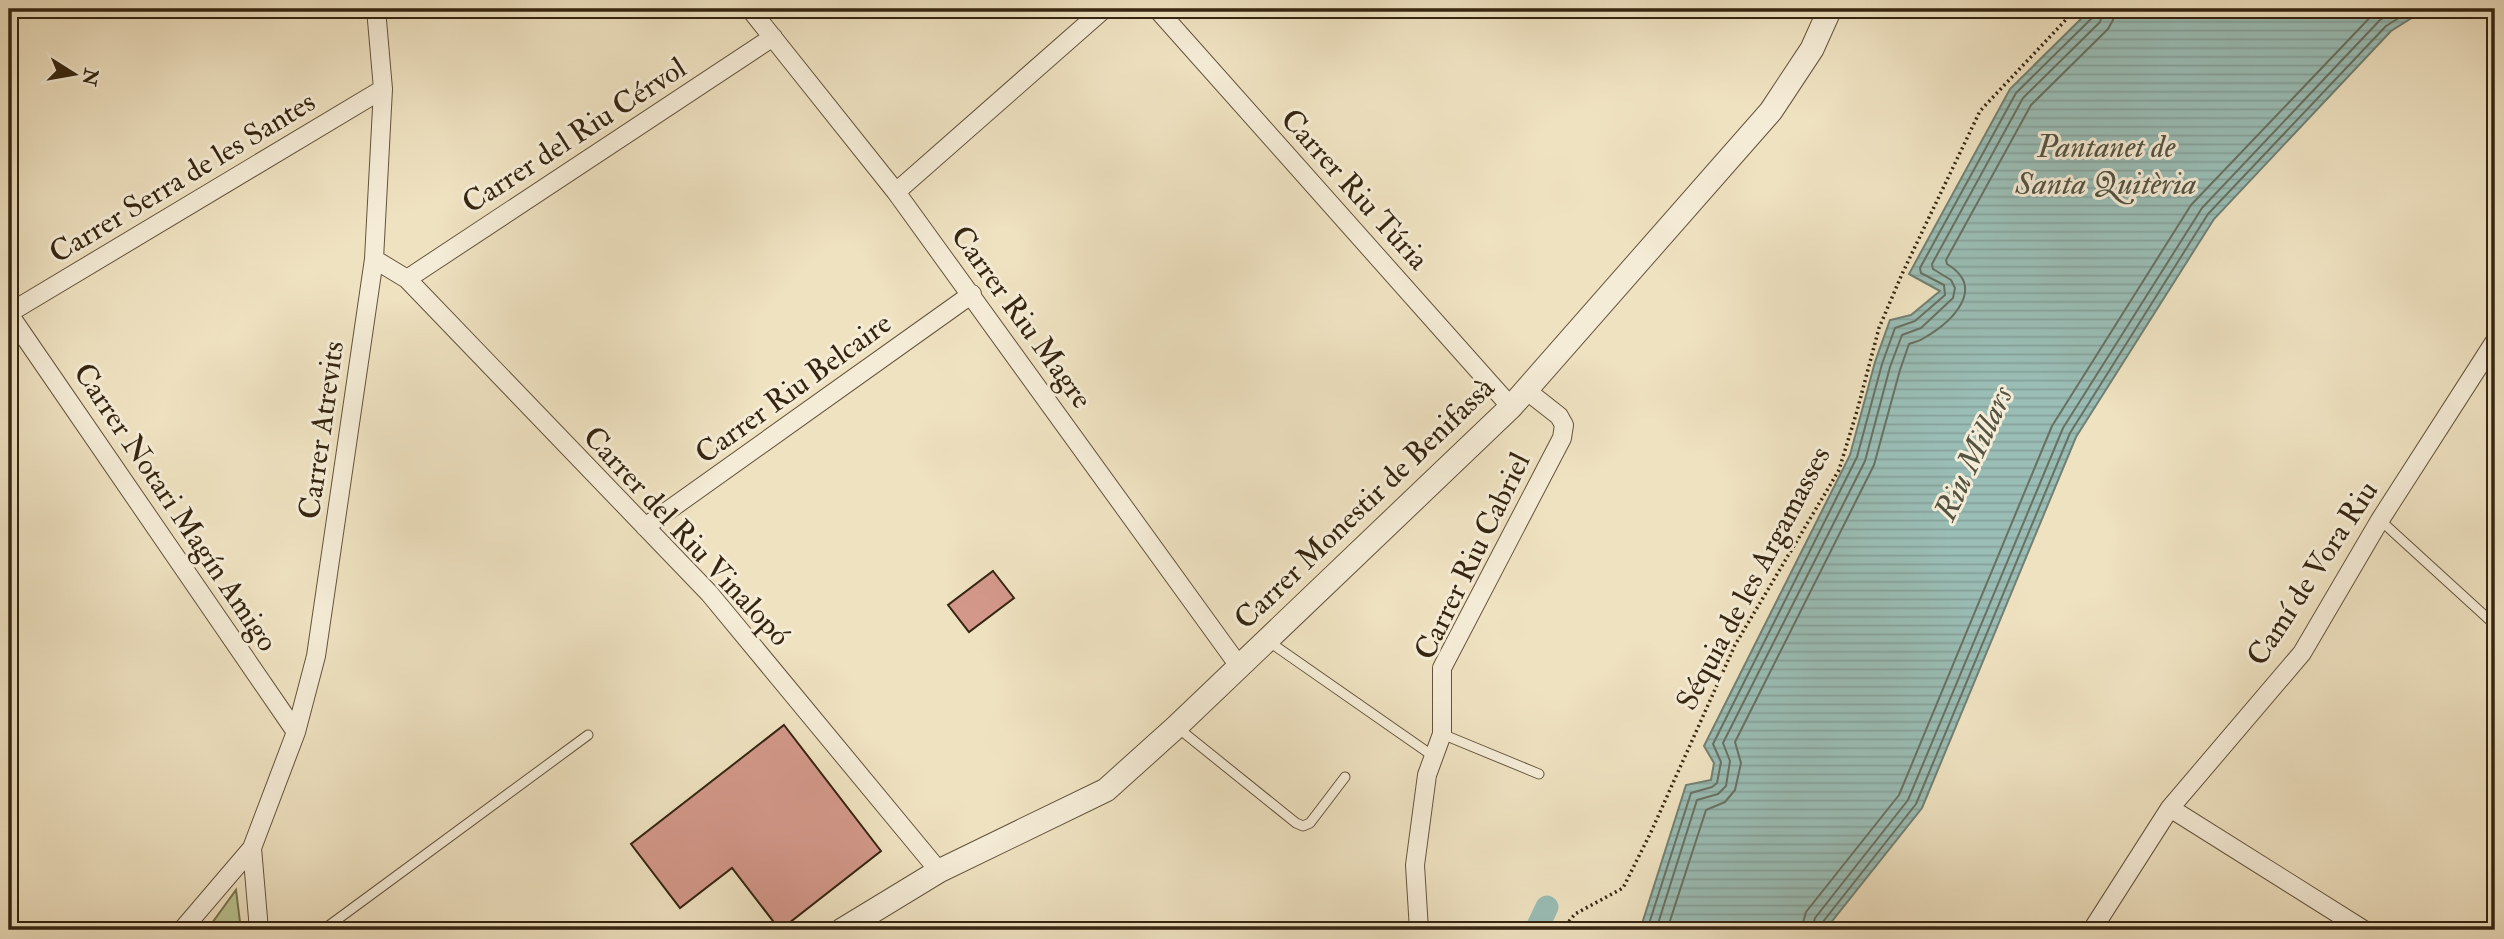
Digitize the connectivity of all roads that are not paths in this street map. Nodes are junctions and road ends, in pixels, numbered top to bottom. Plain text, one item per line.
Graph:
1 (376, 9) edge
2 (750, 9) edge
3 (1104, 9) edge
4 (1157, 9) edge
5 (1830, 9) edge
6 (773, 37) junction
7 (383, 89) junction
8 (897, 192) junction
9 (374, 259) junction
10 (407, 279) junction
11 (972, 294) junction
12 (9, 313) edge
13 (2495, 341) edge
14 (1519, 399) junction
15 (2380, 520) junction
16 (645, 527) junction
17 (2495, 625) edge
18 (1266, 640) junction
19 (1239, 666) junction
20 (1177, 727) junction
21 (296, 732) junction
22 (1442, 734) junction
23 (588, 735) dead end
24 (1433, 756) junction
25 (1539, 775) dead end
26 (1345, 777) dead end
27 (2170, 807) junction
28 (252, 848) junction
29 (939, 871) junction
30 (182, 930) edge
31 (259, 930) edge
32 (323, 930) edge
33 (842, 930) edge
34 (1419, 930) edge
35 (2092, 930) edge
36 (2364, 930) edge

1 - 7 street, Carrer Atrevits
2 - 6 street, Carrer Riu Magre
3 - 8 street
4 - 14 street, Carrer Riu Túria
5 - 14 street, Carrer Monestir de Benifassà
6 - 8 street, Carrer Riu Magre
6 - 10 street, Carrer del Riu Cérvol
7 - 9 street, Carrer Atrevits
7 - 12 street, Carrer Serra de les Santes
8 - 11 street, Carrer Riu Magre
9 - 10 street, Carrer del Riu Vinalopó
9 - 21 street, Carrer Atrevits
10 - 16 street, Carrer del Riu Vinalopó
11 - 16 street, Carrer Riu Belcaire
11 - 19 street, Carrer Riu Magre
12 - 21 street, Carrer Notari Magín Amigo
13 - 15 street, Camí de Vora Riu
14 - 18 street, Carrer Monestir de Benifassà
14 - 22 street, Carrer Riu Cabriel
15 - 17 lane
15 - 27 street, Camí de Vora Riu
16 - 29 street, Carrer del Riu Vinalopó
18 - 19 street, Carrer Monestir de Benifassà
18 - 24 lane
19 - 20 street, Carrer Monestir de Benifassà
20 - 26 lane
20 - 29 street, Carrer Monestir de Benifassà
21 - 28 street, Carrer Atrevits
22 - 24 street, Carrer Riu Cabriel
22 - 25 lane
23 - 32 lane
24 - 34 street, Carrer Riu Cabriel
27 - 35 street, Camí de Vora Riu
27 - 36 street
28 - 30 street
28 - 31 street
29 - 33 street, Carrer Monestir de Benifassà

